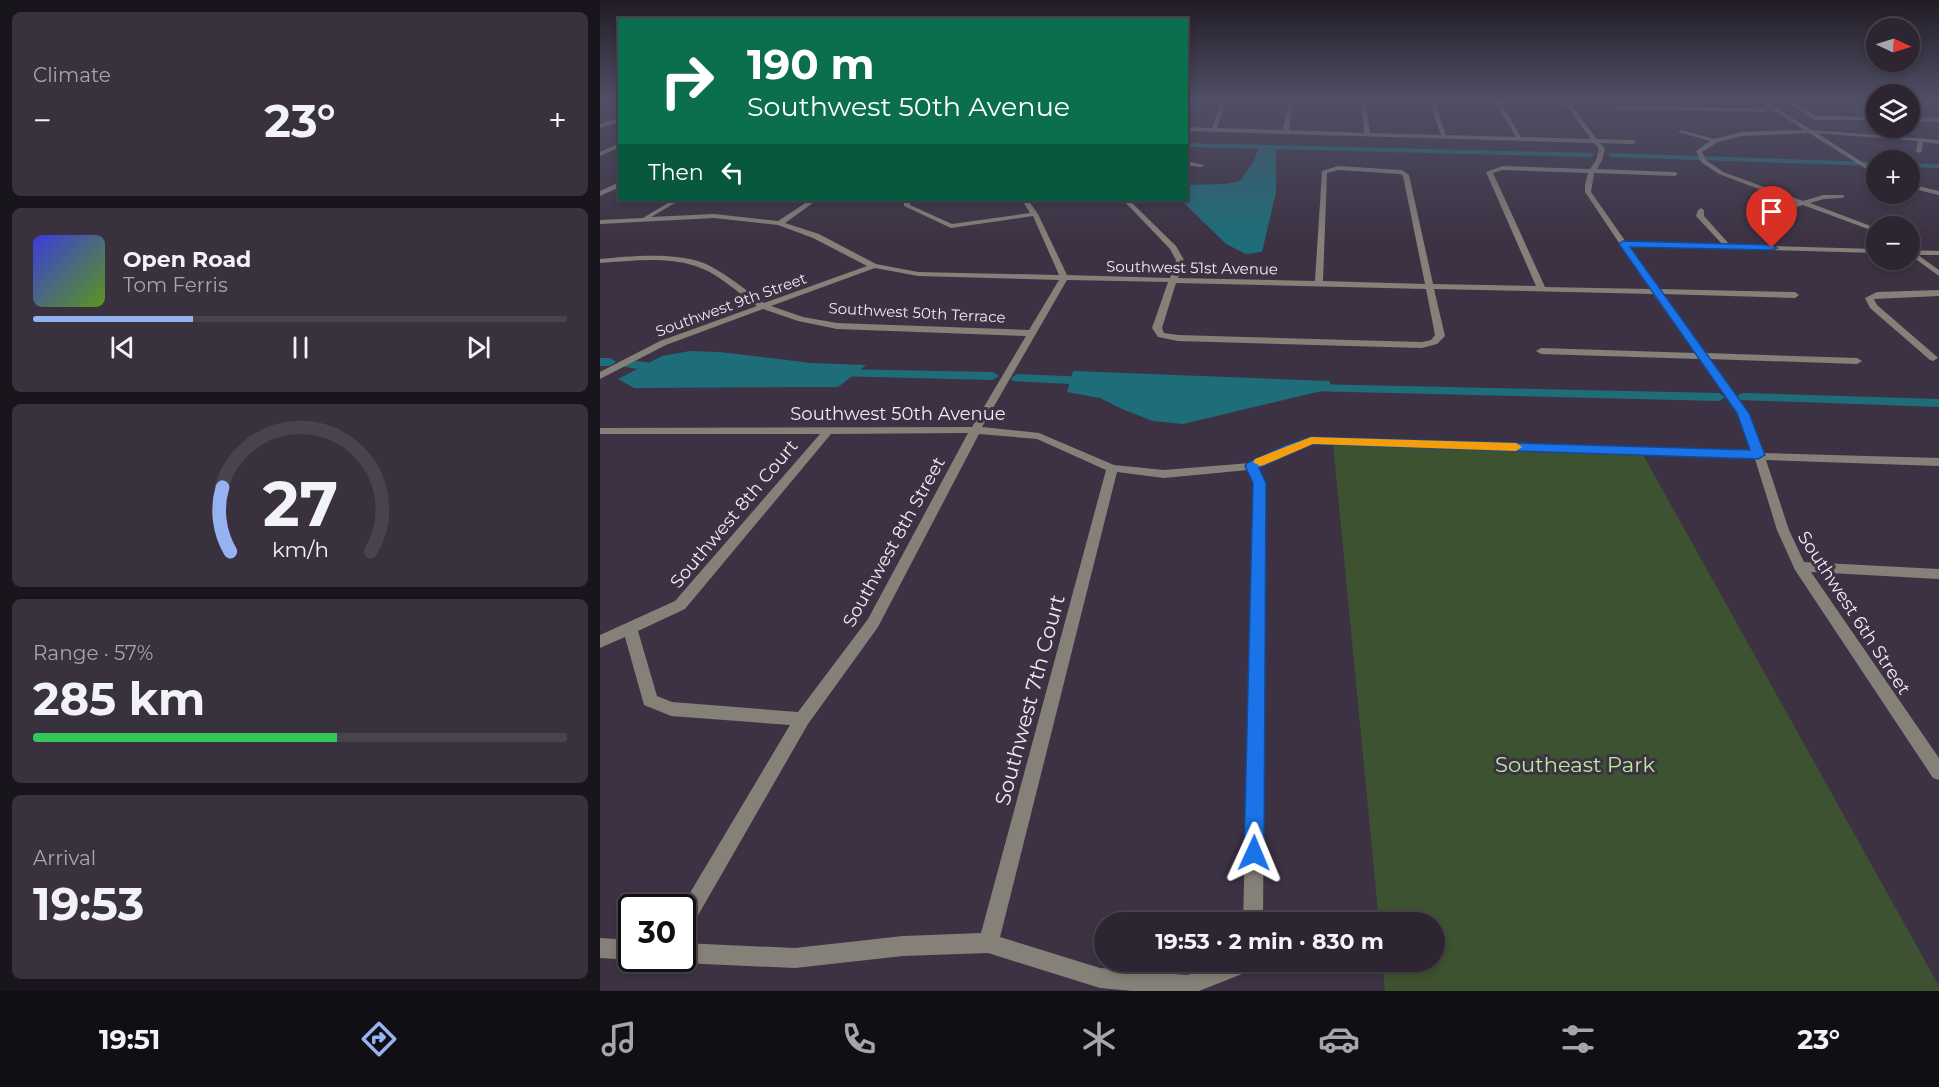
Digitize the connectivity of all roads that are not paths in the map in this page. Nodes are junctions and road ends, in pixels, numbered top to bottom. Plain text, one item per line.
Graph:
1 (617, 146) edge
2 (1600, 146) edge
3 (1705, 146) edge
4 (1832, 146) edge
5 (1842, 146) edge
6 (600, 154) edge
7 (1859, 160) junction
8 (1188, 163) edge
9 (1201, 165) dead end
10 (1866, 165) edge
11 (1591, 171) junction
12 (1675, 174) dead end
13 (1938, 184) edge
14 (618, 185) edge
15 (1921, 188) joint
16 (1939, 193) edge
17 (600, 194) edge
18 (1842, 196) dead end
19 (675, 201) edge
20 (812, 201) edge
21 (907, 201) edge
22 (1026, 201) edge
23 (1127, 201) edge
24 (1805, 203) junction
25 (1701, 210) dead end
26 (1770, 213) dead end
27 (1035, 214) junction
28 (642, 219) junction
29 (600, 222) edge
30 (779, 223) junction
31 (1866, 227) edge
32 (1623, 244) junction
33 (1727, 246) junction
34 (1866, 251) edge
35 (1920, 252) edge
36 (1939, 253) edge
37 (1920, 260) edge
38 (600, 261) edge
39 (874, 266) junction
40 (1939, 274) edge
41 (1064, 278) junction
42 (1173, 281) junction
43 (1319, 284) junction
44 (1429, 288) junction
45 (1542, 290) junction
46 (1656, 292) junction
47 (1939, 293) edge
48 (1795, 296) dead end
49 (765, 307) junction
50 (1032, 333) junction
51 (1541, 351) dead end
52 (1701, 356) junction
53 (1933, 358) dead end
54 (1857, 361) dead end
55 (600, 376) edge
56 (975, 430) junction
57 (600, 431) edge
58 (827, 432) junction
59 (1758, 455) junction
60 (1939, 462) edge
61 (1252, 466) junction
62 (1112, 468) junction
63 (1800, 567) junction
64 (1939, 574) edge
65 (630, 629) junction
66 (600, 642) edge
67 (802, 719) junction
68 (1939, 772) edge
69 (696, 900) edge
70 (1253, 912) edge
71 (988, 943) junction
72 (600, 948) edge
73 (618, 949) edge
74 (696, 954) edge
75 (1217, 972) edge

1 - 6 street
2 - 11 street, Southwest 6th Street
3 - 24 street
4 - 7 street
5 - 7 street
7 - 10 street
8 - 9 street
11 - 12 street
11 - 32 street, Southwest 6th Street
11 - 45 street
13 - 15 street
14 - 17 street
15 - 16 street
18 - 24 street
19 - 28 street
20 - 30 street
21 - 27 street
22 - 27 street
23 - 42 street
24 - 26 street
24 - 31 street
25 - 33 street
27 - 41 street
28 - 29 street, Southwest 51st Avenue
28 - 30 street, Southwest 51st Avenue
30 - 39 street, Southwest 51st Avenue
32 - 33 street
32 - 46 street, Southwest 6th Street
33 - 34 street
35 - 36 street
37 - 40 street
38 - 49 street, Southwest 50th Terrace
39 - 41 street, Southwest 51st Avenue
39 - 49 street, Southwest 9th Street
41 - 42 street, Southwest 51st Avenue
41 - 50 street, Southwest 8th Street
42 - 43 street, Southwest 51st Avenue
42 - 44 street
43 - 44 street, Southwest 51st Avenue
43 - 44 street
44 - 45 street, Southwest 51st Avenue
45 - 46 street, Southwest 51st Avenue
46 - 48 street, Southwest 51st Avenue
46 - 52 street, Southwest 6th Street
47 - 53 street
49 - 50 street, Southwest 50th Terrace
49 - 55 street, Southwest 9th Street
50 - 56 street, Southwest 8th Street
51 - 52 street
52 - 54 street
52 - 59 street, Southwest 6th Street
56 - 58 street, Southwest 50th Avenue
56 - 62 street, Southwest 50th Avenue
56 - 67 street, Southwest 8th Street
57 - 58 street, Southwest 50th Avenue
58 - 65 street, Southwest 8th Court
59 - 60 street, Southwest 50th Avenue
59 - 61 street, Southwest 50th Avenue
59 - 63 street, Southwest 6th Street
61 - 62 street, Southwest 50th Avenue
61 - 70 street
62 - 71 street, Southwest 7th Court
63 - 64 street
63 - 68 street, Southwest 6th Street
65 - 66 street, Southwest 8th Court
65 - 67 street
67 - 69 street, Southwest 8th Street
71 - 74 street
71 - 75 street
72 - 73 street

